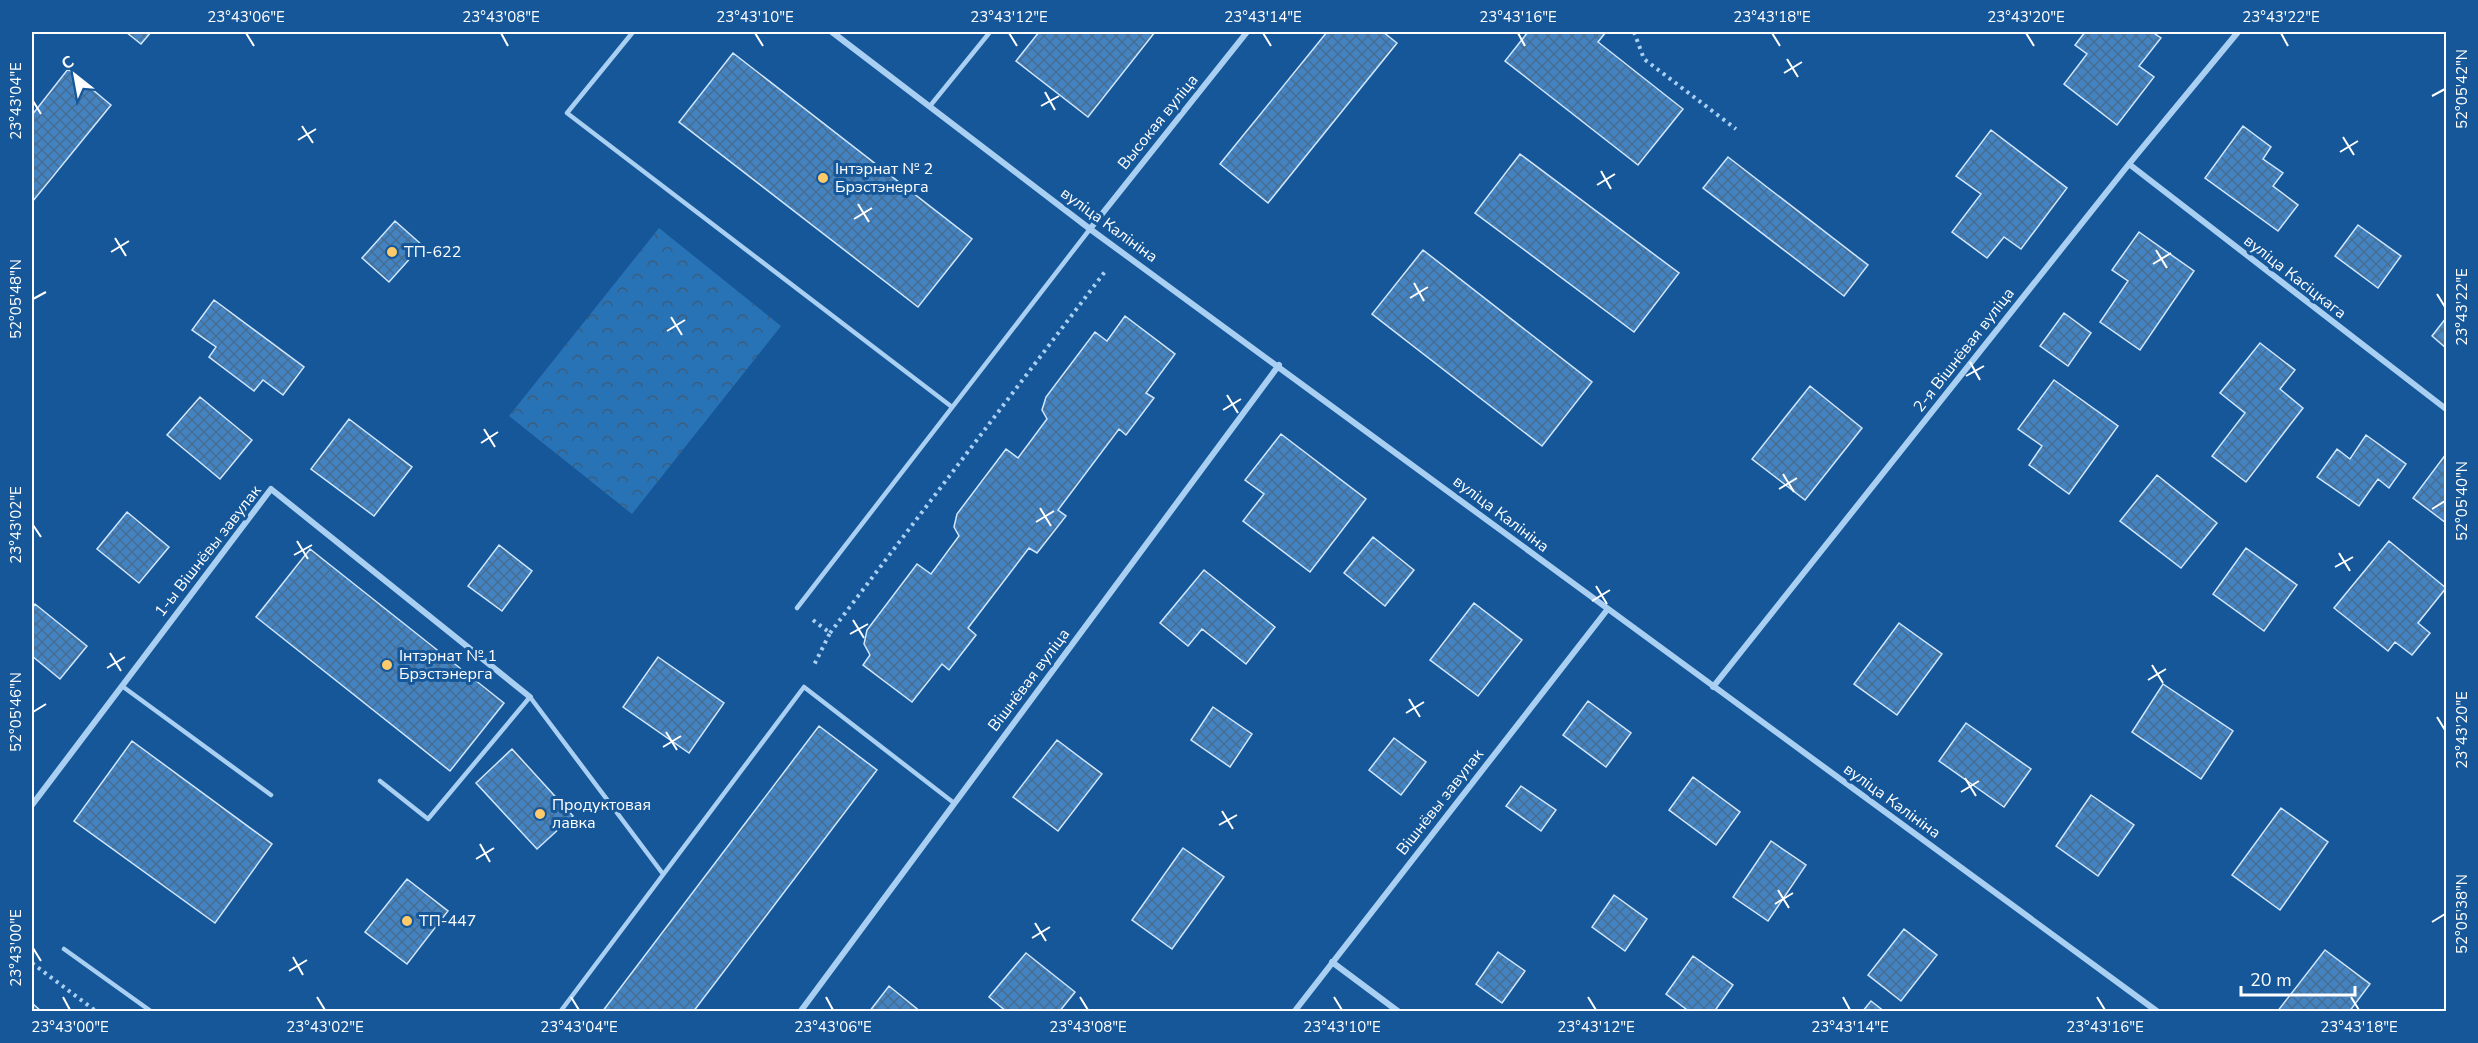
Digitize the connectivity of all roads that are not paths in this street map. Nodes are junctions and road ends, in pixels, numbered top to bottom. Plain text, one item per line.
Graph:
1 (633, 32) edge
2 (832, 32) edge
3 (990, 32) edge
4 (1247, 32) edge
5 (2238, 32) edge
6 (930, 106) junction
7 (2129, 164) junction
8 (1090, 229) junction
9 (1279, 365) junction
10 (952, 407) junction
11 (2446, 409) edge
12 (797, 608) road end
13 (1607, 610) junction
14 (122, 686) junction
15 (1713, 687) junction
16 (530, 696) junction
17 (380, 781) dead end
18 (271, 795) dead end
19 (954, 803) junction
20 (32, 805) edge
21 (663, 874) junction
22 (64, 949) dead end
23 (1332, 962) junction
24 (152, 1011) edge
25 (560, 1011) edge
26 (800, 1011) edge
27 (1294, 1011) edge
28 (1399, 1011) edge
29 (2158, 1011) edge

1 - 10 lane
2 - 6 street, вуліца Калініна
3 - 6 lane
4 - 8 street, Высокая вуліца
5 - 7 street, 2-я Вішнёвая вуліца
6 - 8 street, вуліца Калініна
7 - 11 street, вуліца Касіцкага
7 - 15 street, 2-я Вішнёвая вуліца
8 - 9 street, вуліца Калініна
8 - 10 lane
9 - 13 street, вуліца Калініна
9 - 19 street, Вішнёвая вуліца
10 - 12 lane
13 - 15 street, вуліца Калініна
13 - 23 street, Вішнёвы завулак
14 - 16 street, 1-ы Вішнёвы завулак
14 - 18 lane
14 - 20 street, 1-ы Вішнёвы завулак
15 - 29 street, вуліца Калініна
16 - 17 lane
16 - 21 lane
19 - 21 lane
19 - 26 street, Вішнёвая вуліца
21 - 25 lane
22 - 24 lane
23 - 27 street, Вішнёвы завулак
23 - 28 street

